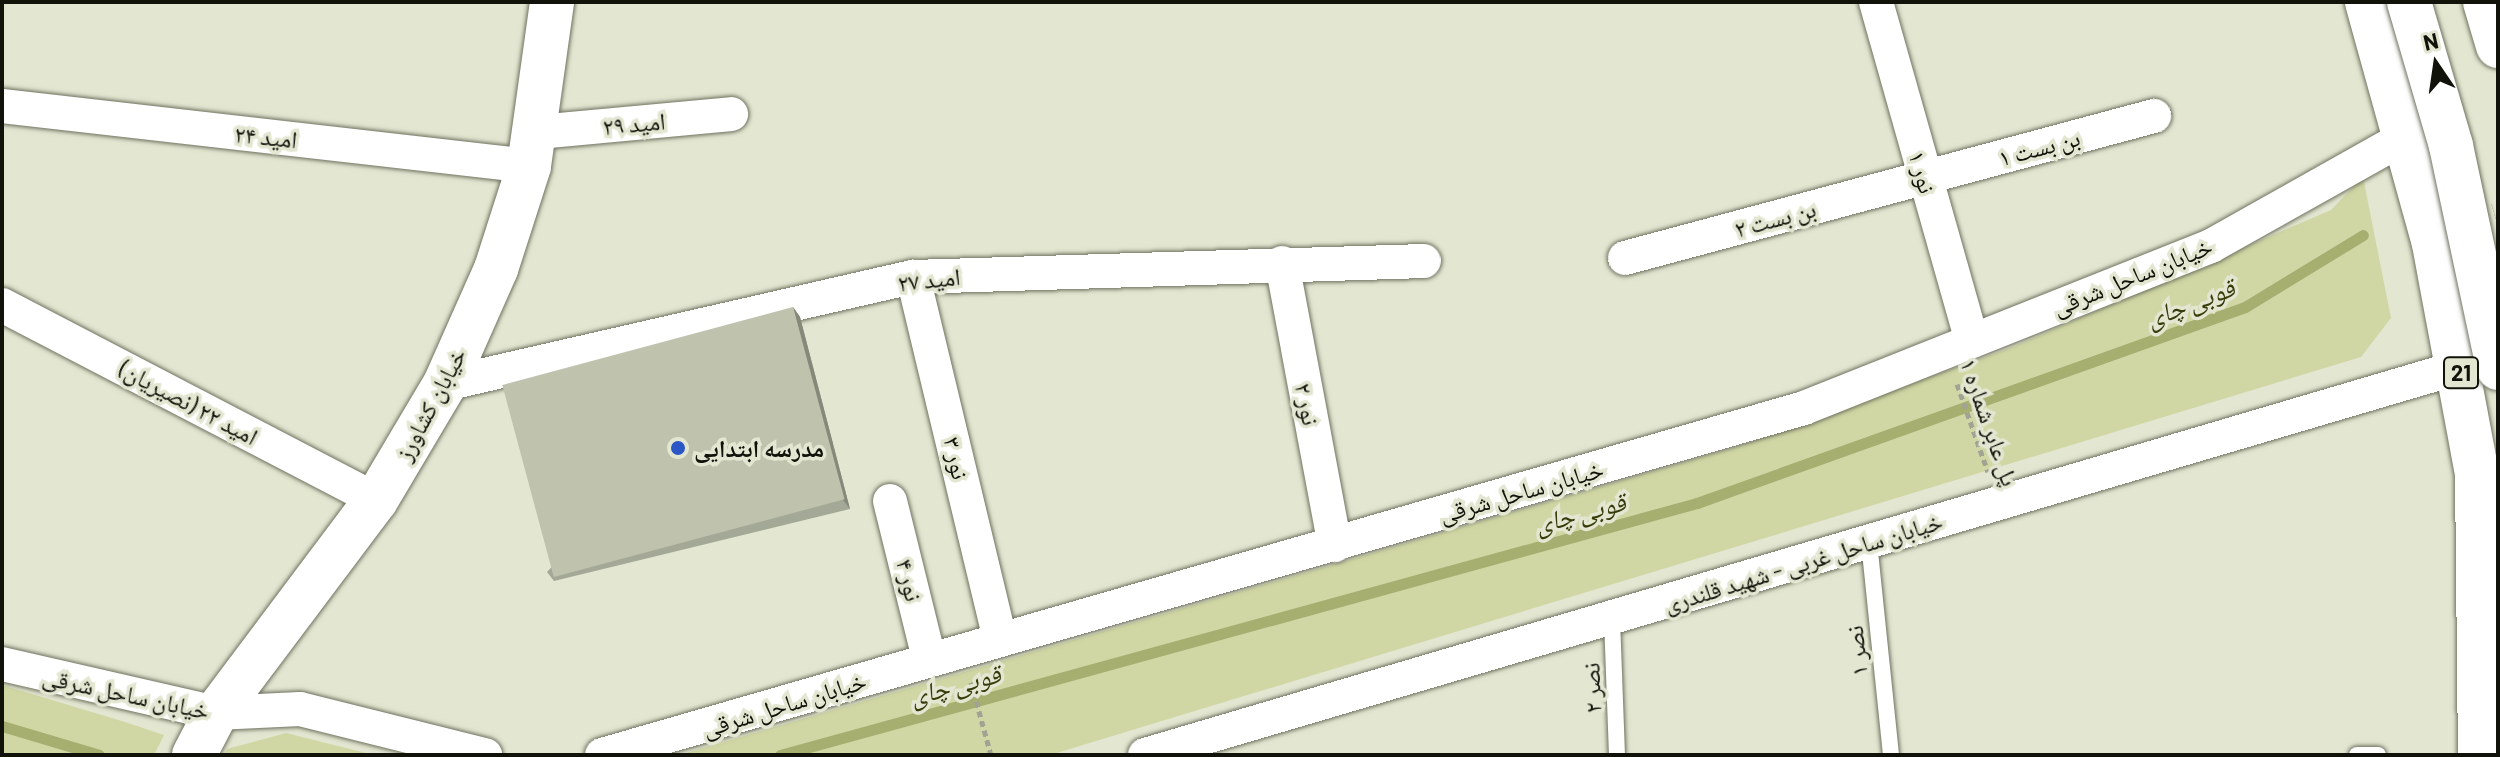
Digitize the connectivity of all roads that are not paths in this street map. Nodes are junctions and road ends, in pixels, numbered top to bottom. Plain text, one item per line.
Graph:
1 (552, 2) edge
2 (1876, 2) edge
3 (2367, 2) edge
4 (2409, 2) edge
5 (2485, 2) edge
6 (2498, 46) edge
7 (2, 106) edge
8 (731, 114) dead end
9 (2154, 116) dead end
10 (2407, 136) junction
11 (533, 149) junction
12 (1925, 178) junction
13 (1625, 258) dead end
14 (1424, 261) dead end
15 (1282, 263) junction
16 (913, 277) junction
17 (2, 305) edge
18 (1959, 347) junction
19 (2479, 368) edge
20 (445, 384) junction
21 (376, 500) junction
22 (890, 501) dead end
23 (1869, 542) junction
24 (1335, 545) junction
25 (1612, 619) junction
26 (1000, 640) junction
27 (929, 659) junction
28 (2, 664) edge
29 (216, 713) junction
30 (194, 755) edge
31 (485, 755) edge
32 (602, 755) edge
33 (1145, 755) edge
34 (1617, 755) edge
35 (1891, 755) edge
36 (2357, 755) edge
37 (2378, 755) edge
38 (2480, 755) edge

1 - 11 main road, خیابان کشاورز
2 - 12 street, نور ۱
3 - 10 main road, 21
4 - 19 main road, 21, bridge
5 - 6 main road
7 - 11 street, امید ۲۴
8 - 11 street, امید ۲۹
9 - 12 street, بن بست ۱
10 - 18 street, خیابان ساحل شرقی
10 - 19 main road, 21
11 - 20 main road, خیابان کشاورز
12 - 13 street, بن بست ۲
12 - 18 street, نور ۱
14 - 15 street, امید ۲۷
15 - 16 street, امید ۲۷
15 - 24 street, نور ۲
16 - 20 street, امید ۲۷
16 - 26 street, نور ۳
17 - 21 street, امید ۲۲ (نصیریان)
18 - 24 street, خیابان ساحل شرقی
19 - 23 street, خیابان ساحل غربی - شهید قلندری
19 - 38 main road, 21
20 - 21 main road, خیابان کشاورز
21 - 29 main road, خیابان کشاورز
22 - 27 street, نور ۴
23 - 25 street, خیابان ساحل غربی - شهید قلندری
23 - 35 lane, نصر ۱
24 - 26 street, خیابان ساحل شرقی
25 - 33 street, خیابان ساحل غربی - شهید قلندری
25 - 34 lane, نصر ۲
26 - 27 street, خیابان ساحل شرقی
27 - 32 street, خیابان ساحل شرقی
28 - 29 street, خیابان ساحل شرقی
29 - 30 main road, خیابان کشاورز
29 - 31 street, خیابان ساحل شرقی
36 - 37 lane

